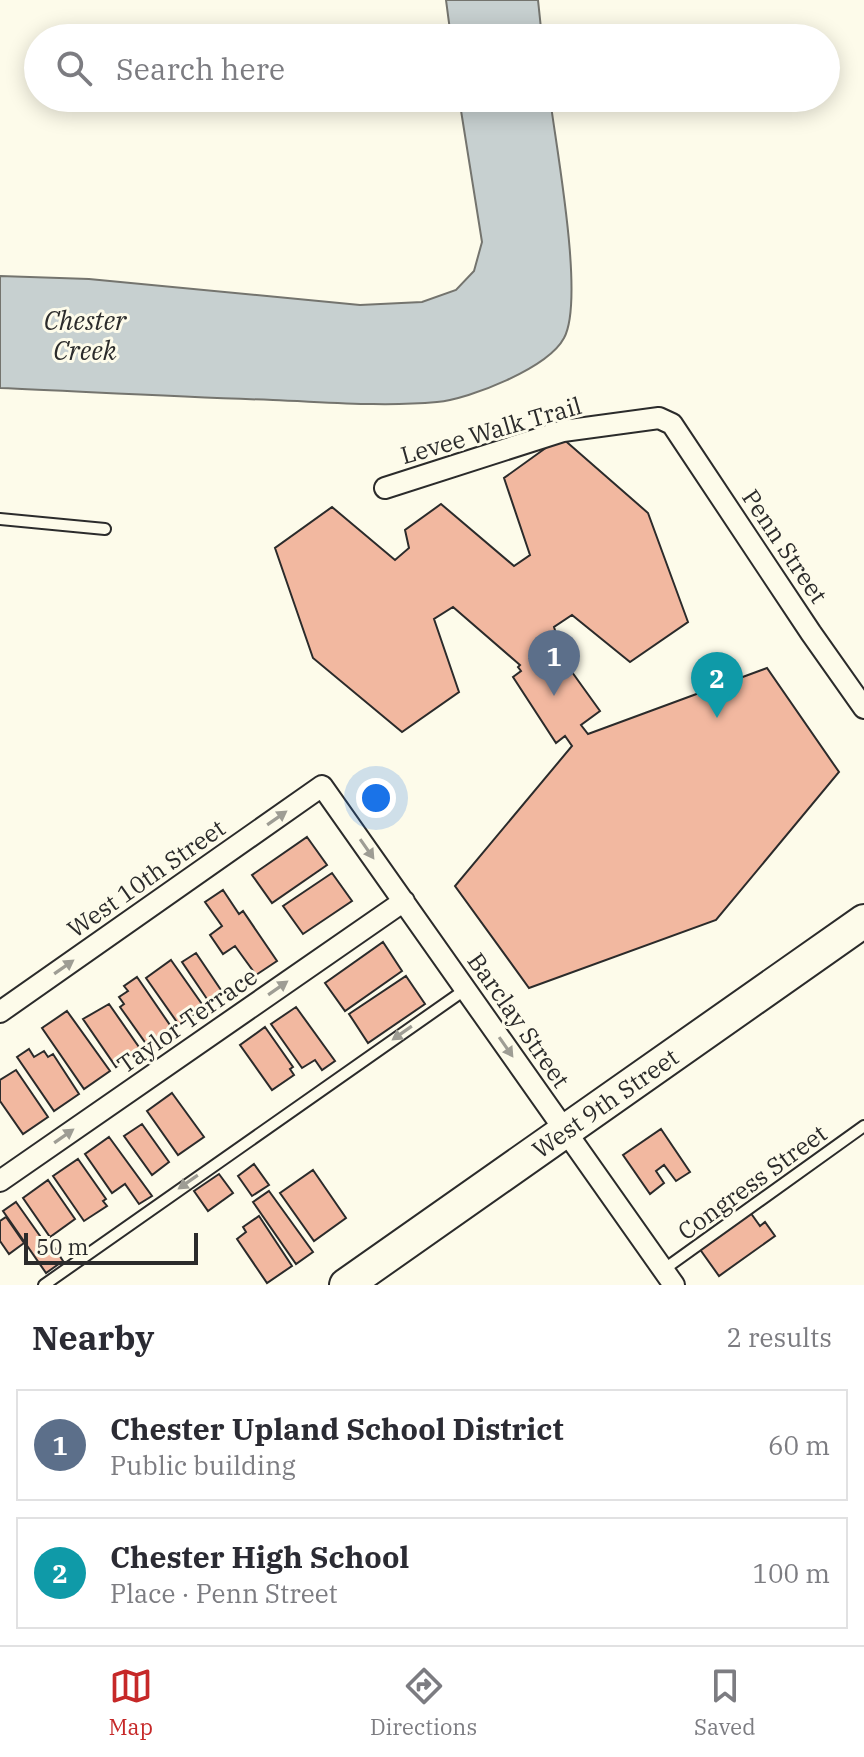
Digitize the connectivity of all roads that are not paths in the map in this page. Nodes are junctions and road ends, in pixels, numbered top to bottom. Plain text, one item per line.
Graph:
1 (659, 418) joint
2 (385, 488) dead end
3 (0, 519) edge
4 (105, 529) dead end
5 (864, 708) edge
6 (322, 786) joint
7 (404, 901) junction
8 (864, 921) edge
9 (466, 989) junction
10 (0, 1012) edge
11 (864, 1126) edge
12 (565, 1131) junction
13 (0, 1181) edge
14 (668, 1277) edge
15 (44, 1285) edge
16 (346, 1285) edge

1 - 2 street, Levee Walk Trail
1 - 5 street, Penn Street
3 - 4 lane
6 -> 7 street, Barclay Street
10 -> 6 street, West 10th Street
7 - 9 street, Barclay Street
13 -> 7 street, Taylor Terrace
8 - 12 main road, West 9th Street
9 -> 12 street, Barclay Street
9 -> 15 lane
11 - 14 lane, Congress Street
12 - 14 street, Barclay Street
12 - 16 main road, West 9th Street

